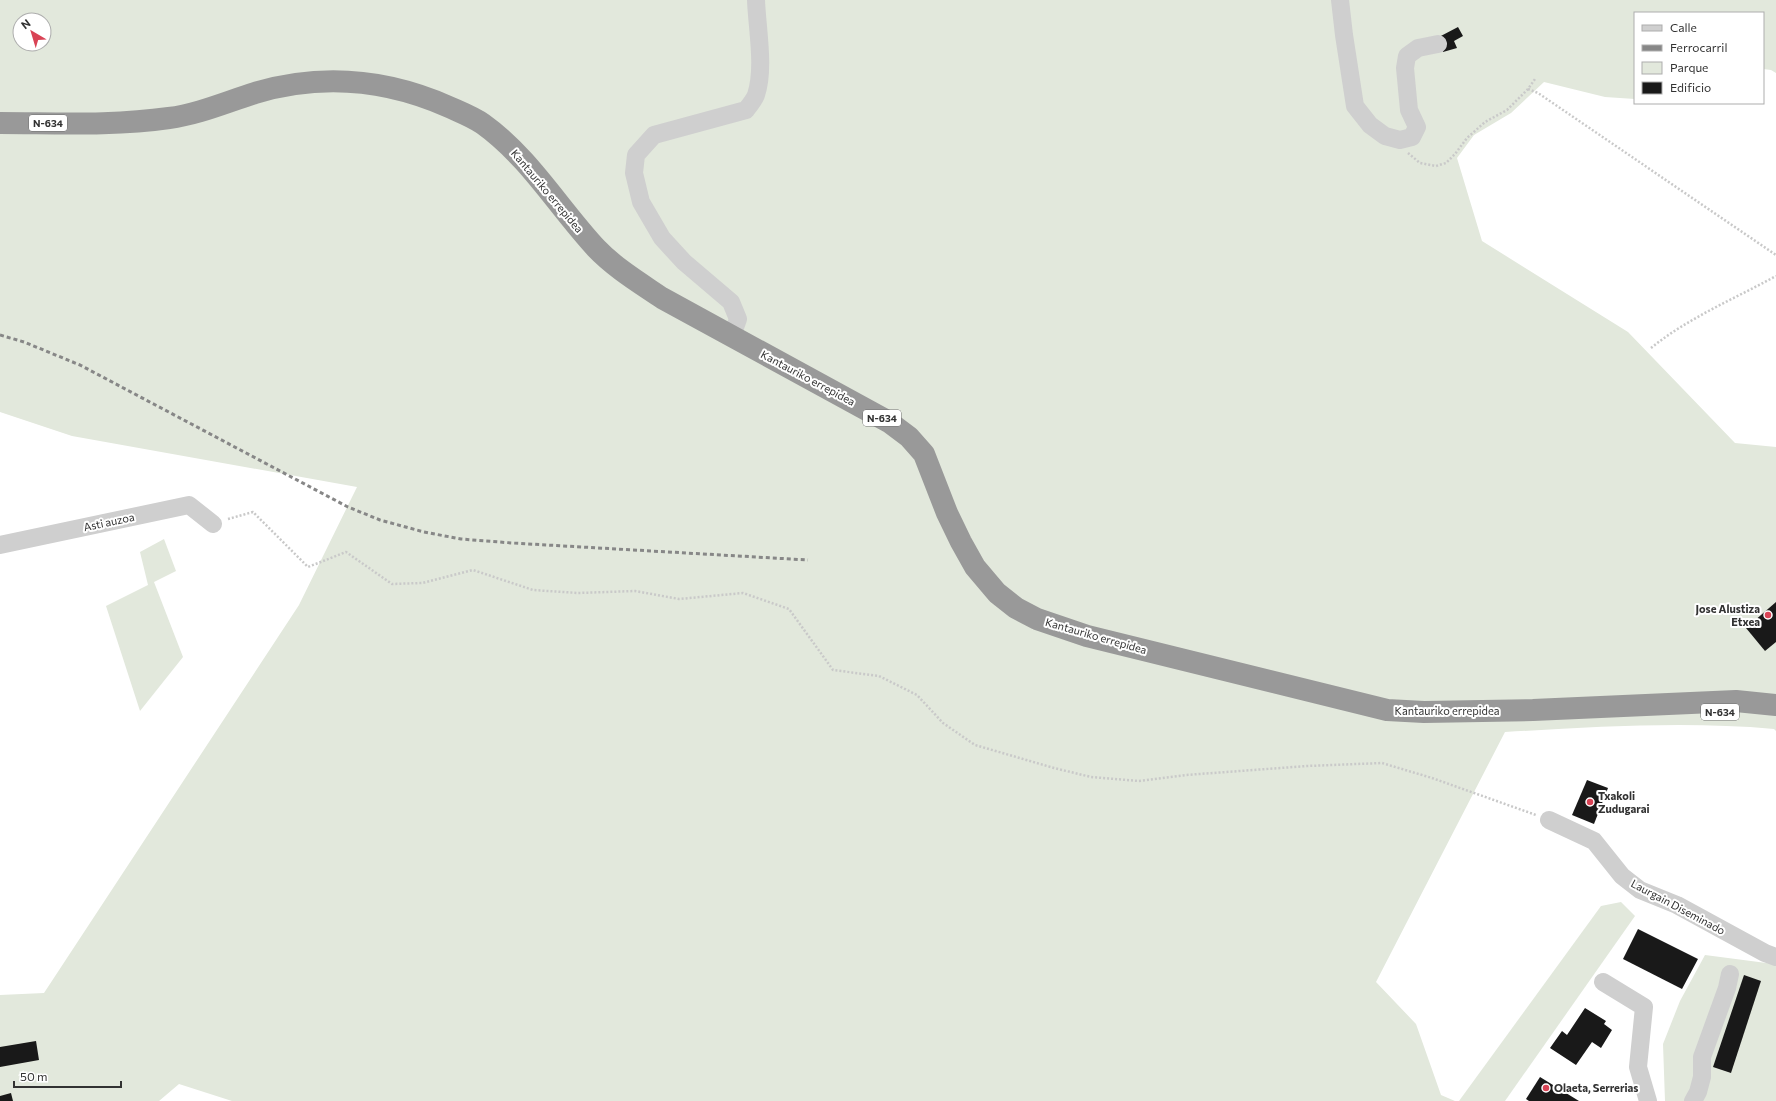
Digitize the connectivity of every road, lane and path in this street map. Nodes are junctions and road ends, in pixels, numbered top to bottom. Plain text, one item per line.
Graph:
1 (756, 0) edge
2 (1340, 0) edge
3 (1438, 44) dead end
4 (1535, 79) dead end
5 (1528, 89) junction
6 (0, 123) edge
7 (1400, 140) junction
8 (1776, 255) edge
9 (1776, 276) edge
10 (732, 336) junction
11 (1651, 348) dead end
12 (213, 524) joint
13 (0, 545) edge
14 (1776, 705) edge
15 (1664, 706) junction
16 (1776, 721) edge
17 (1549, 820) joint
18 (1776, 957) edge
19 (1730, 974) dead end
20 (1603, 982) dead end
21 (1648, 1101) edge
22 (1693, 1101) edge

1 - 10 street
2 - 7 street
3 - 7 street
4 - 5 path
5 - 7 path
5 - 8 path
6 - 10 highway, Kantauriko errepidea / N-634
9 - 11 path
10 - 15 highway, Kantauriko errepidea / N-634
12 - 13 street, Asti auzoa
12 - 17 path
14 - 15 highway, N-634
15 - 16 highway, N-634
17 - 18 street, Laurgain Diseminado
19 - 22 street
20 - 21 street

